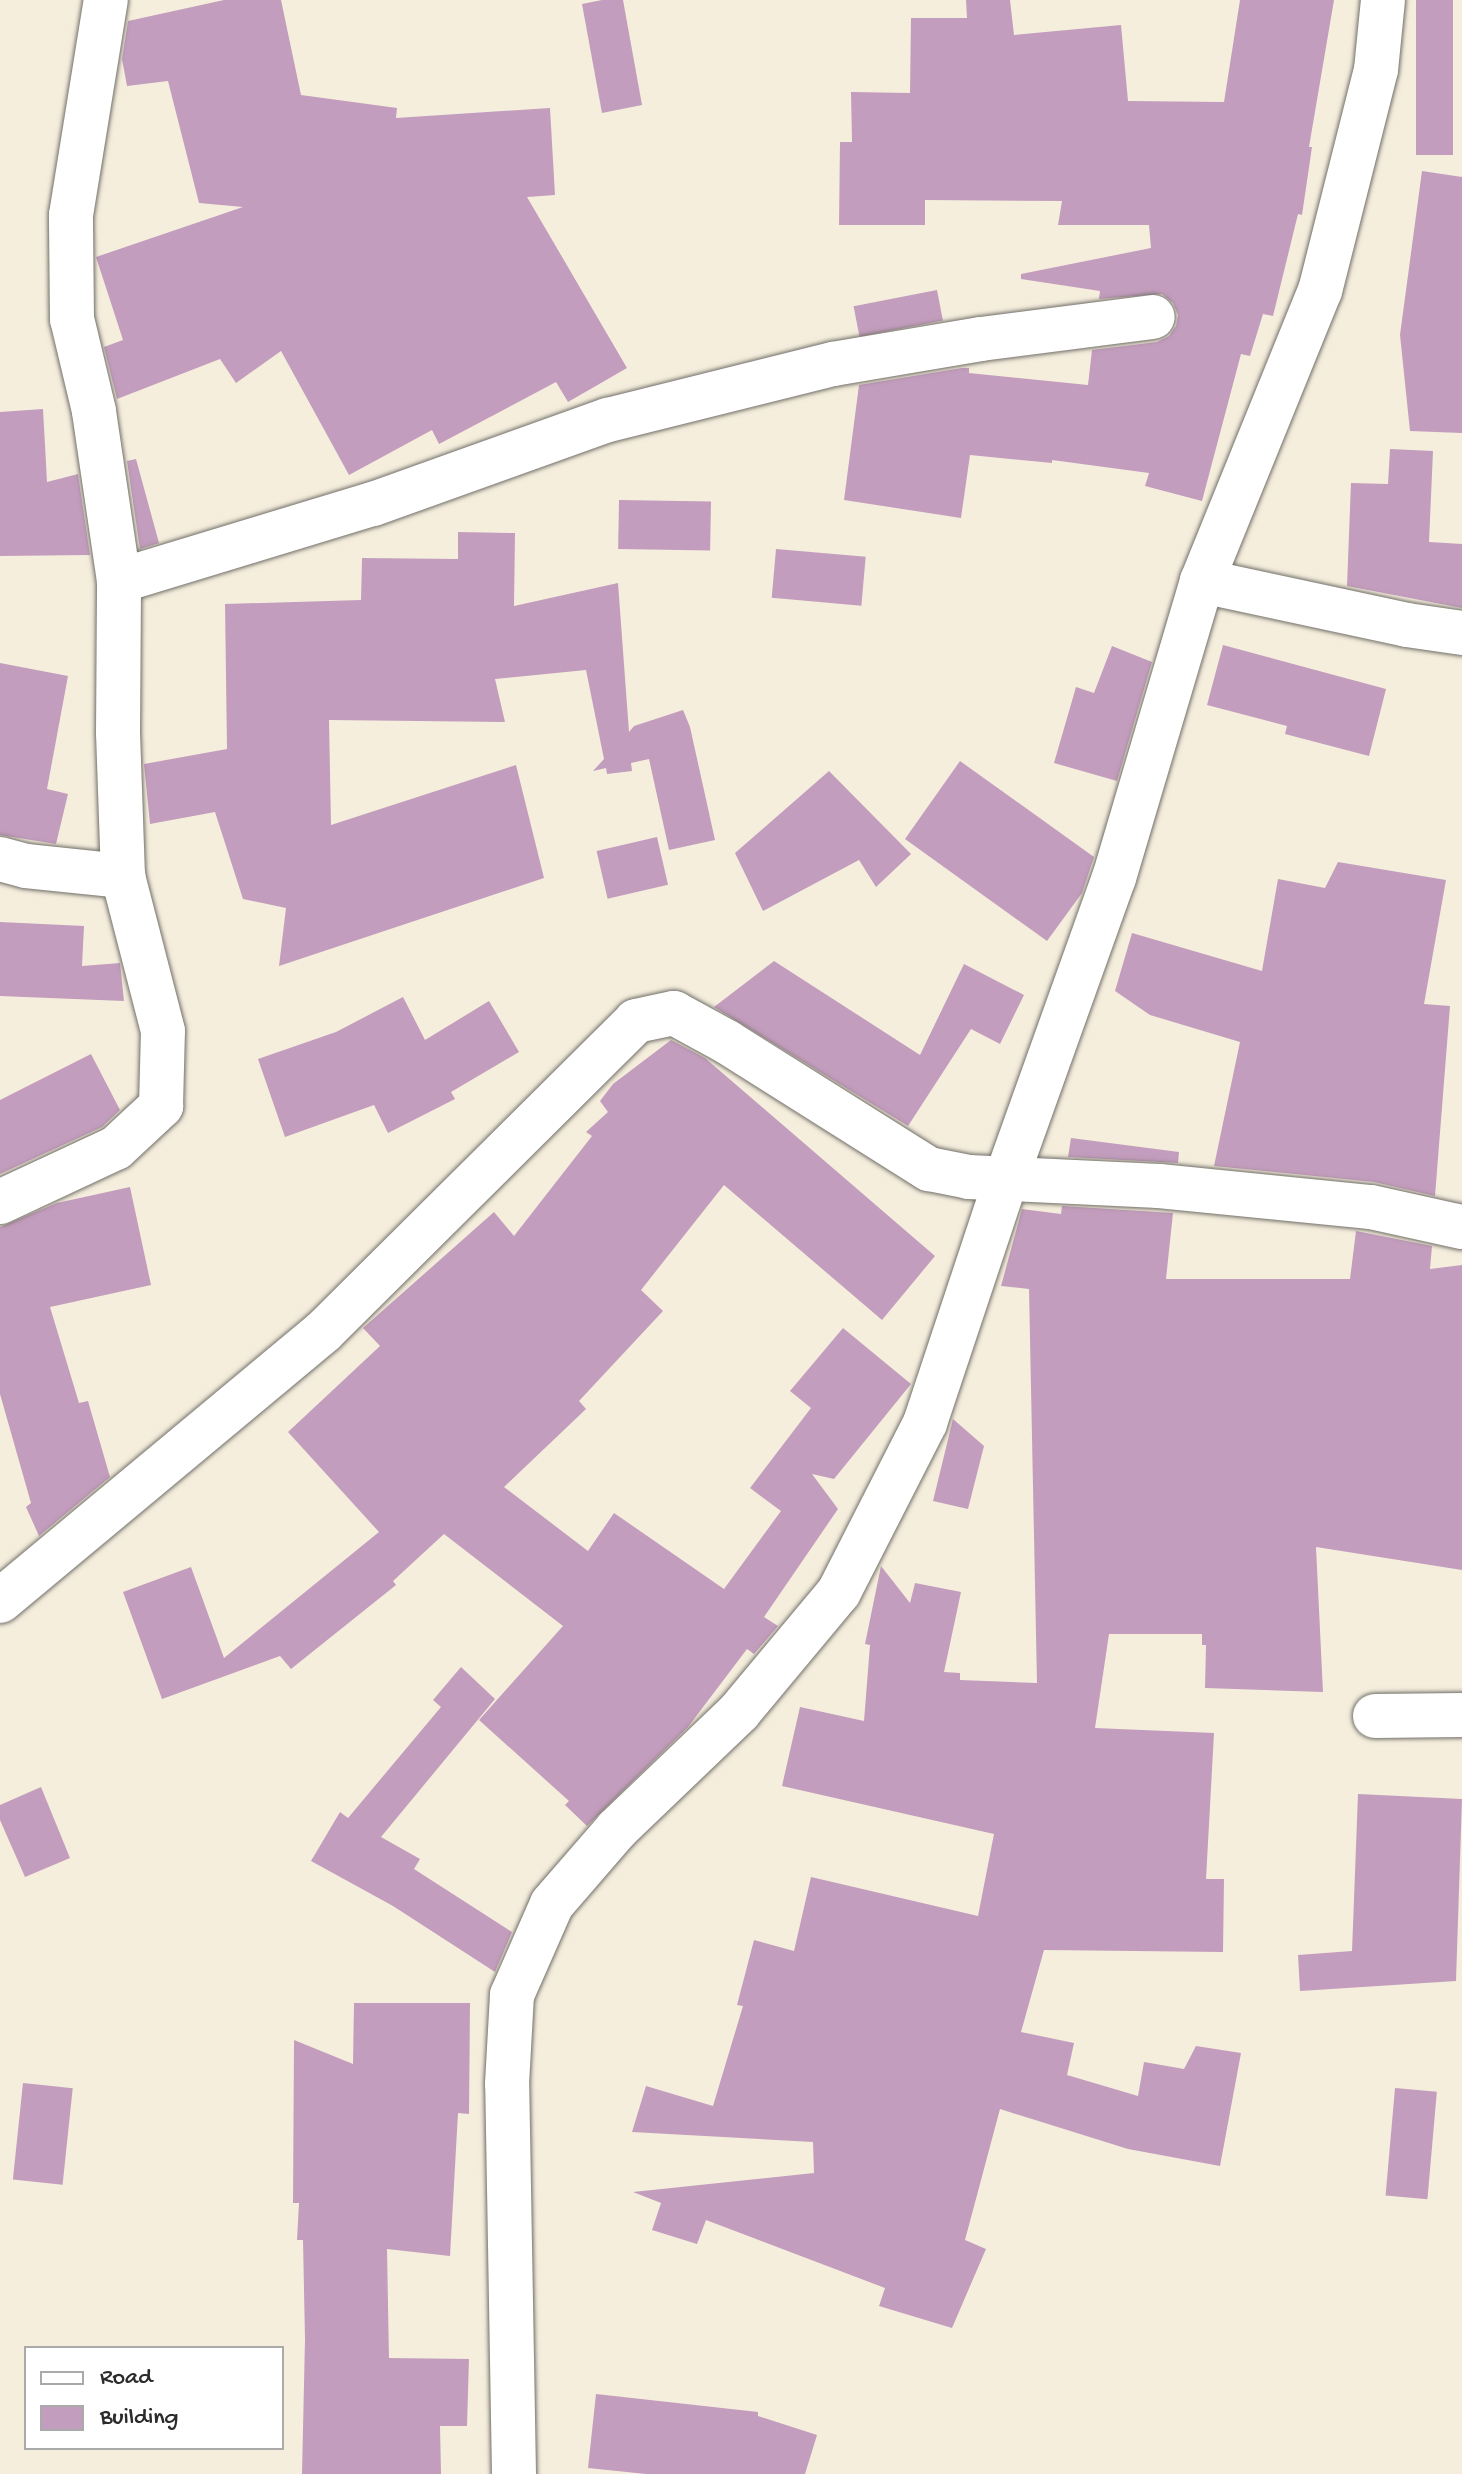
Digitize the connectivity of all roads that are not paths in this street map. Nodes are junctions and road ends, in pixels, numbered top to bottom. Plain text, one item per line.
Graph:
1 (106, 0) edge
2 (1383, 0) edge
3 (1153, 317) dead end
4 (119, 581) junction
5 (1202, 581) junction
6 (1462, 633) edge
7 (0, 859) edge
8 (123, 876) junction
9 (1006, 1179) junction
10 (0, 1202) edge
11 (1462, 1227) edge
12 (0, 1601) edge
13 (1462, 1715) edge
14 (1375, 1716) dead end
15 (514, 2474) edge

1 - 4 street
2 - 5 street
3 - 4 street
4 - 8 street
5 - 6 street
5 - 9 street
7 - 8 street
8 - 10 street
9 - 11 street
9 - 12 street
9 - 15 street
13 - 14 street

